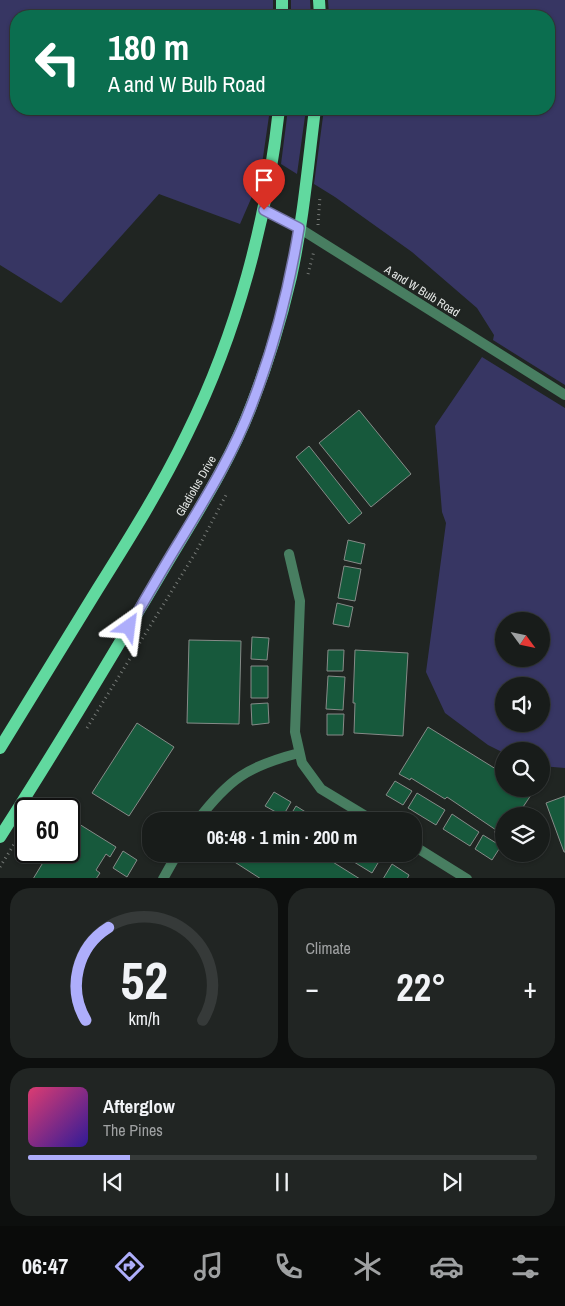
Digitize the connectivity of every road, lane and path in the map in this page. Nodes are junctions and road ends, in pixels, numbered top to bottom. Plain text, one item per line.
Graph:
1 (278, 115) edge
2 (314, 115) edge
3 (264, 210) junction
4 (299, 228) junction
5 (565, 395) edge
6 (289, 554) dead end
7 (0, 748) edge
8 (300, 753) junction
9 (204, 812) edge
10 (359, 812) edge
11 (0, 837) edge
12 (15, 843) edge
13 (422, 851) edge
14 (173, 862) edge
15 (0, 867) edge
16 (162, 878) edge
17 (467, 878) edge

1 - 3 main road
2 - 4 main road, Gladiolus Drive
3 - 4 street, A and W Bulb Road
3 - 7 main road
4 - 5 street, A and W Bulb Road
4 - 11 main road, Gladiolus Drive
6 - 8 street
8 - 9 street
8 - 10 street
12 - 15 path
13 - 17 street
14 - 16 street

